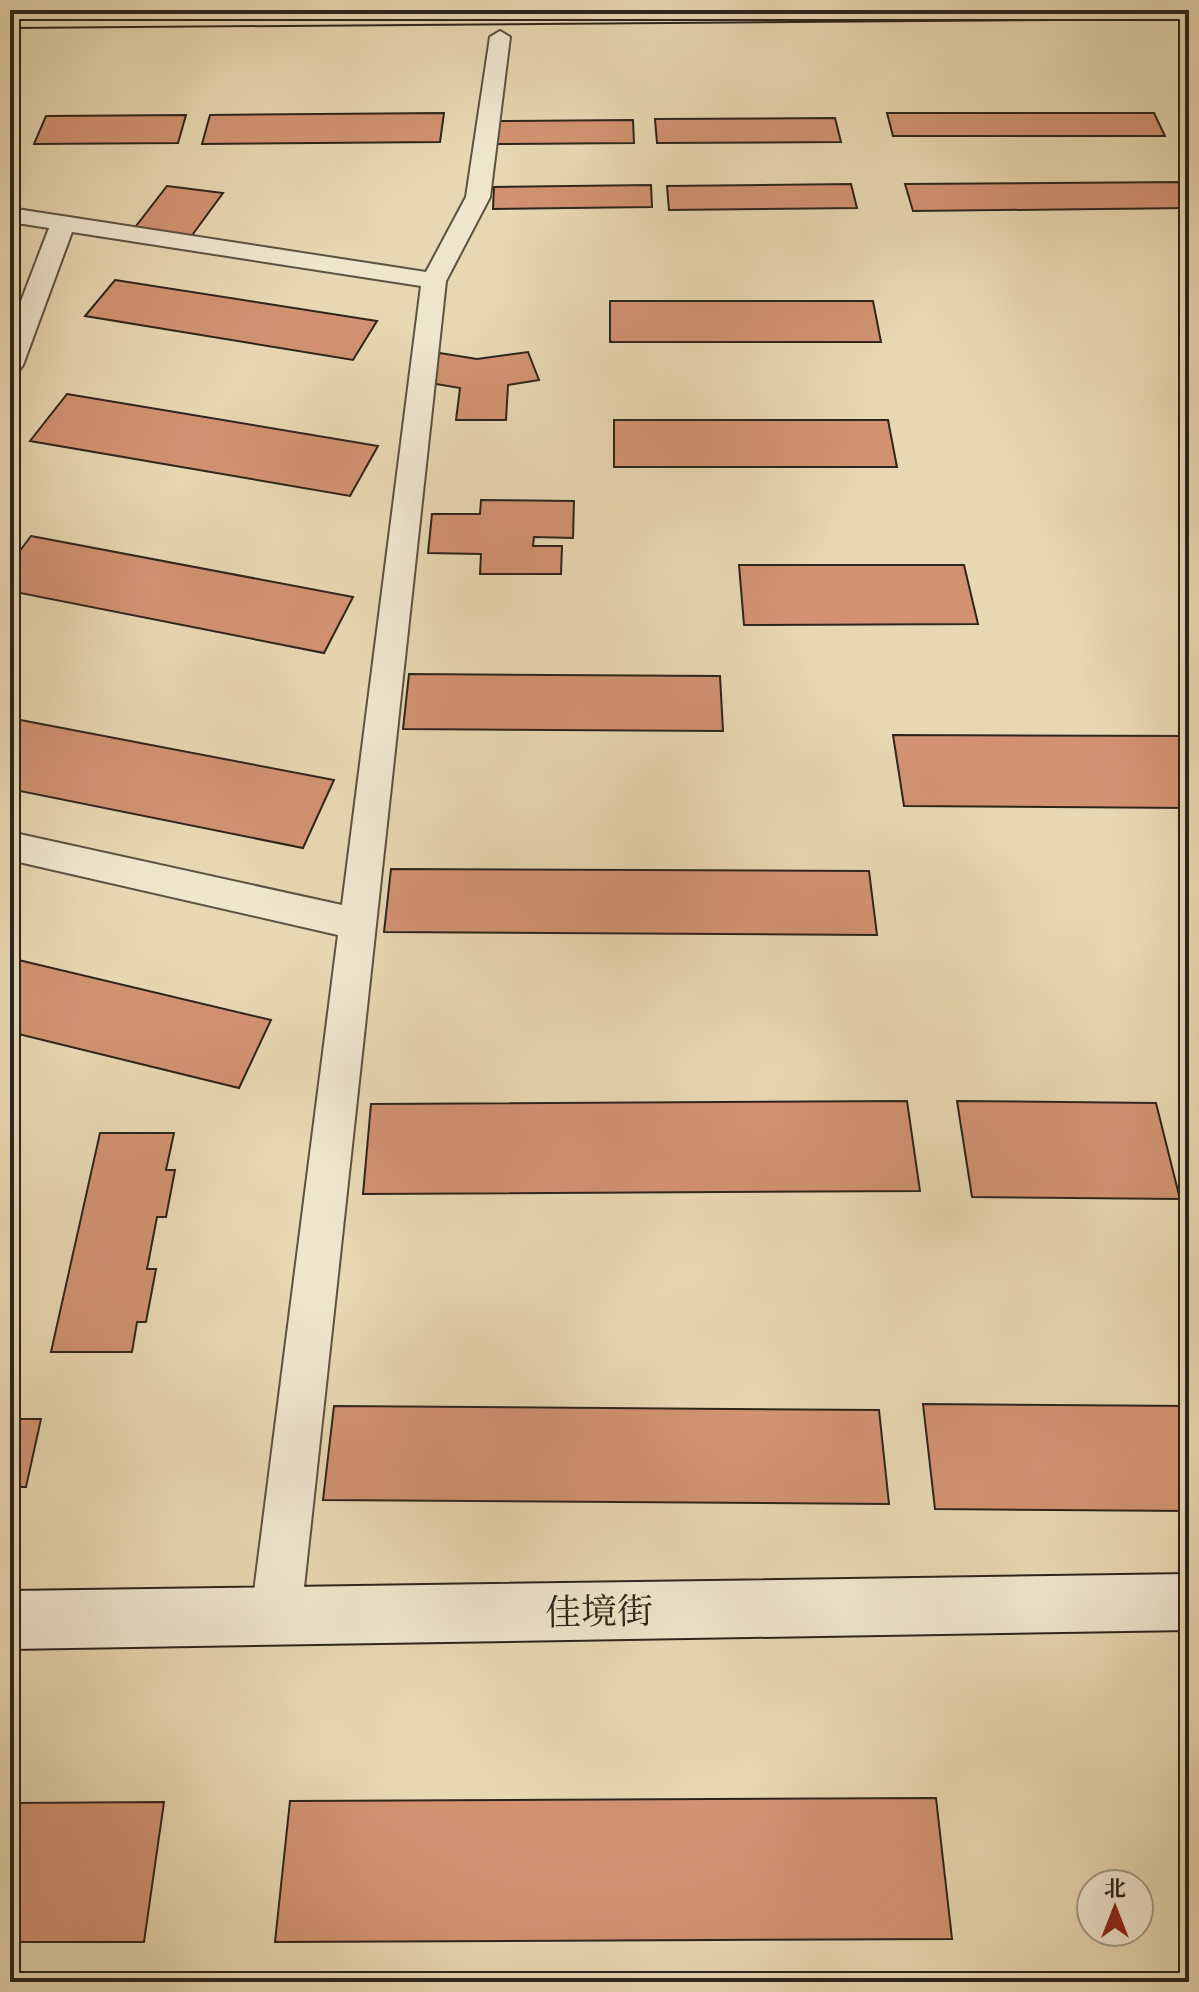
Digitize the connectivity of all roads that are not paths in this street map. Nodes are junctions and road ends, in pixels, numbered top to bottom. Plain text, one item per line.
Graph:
1 (1189, 11) edge
2 (878, 12) edge
3 (511, 17) edge
4 (10, 20) edge
5 (1189, 32) edge
6 (10, 40) edge
7 (10, 215) edge
8 (63, 223) junction
9 (434, 281) junction
10 (10, 365) edge
11 (10, 846) edge
12 (358, 924) junction
13 (1189, 1602) edge
14 (276, 1615) junction
15 (10, 1620) edge

1 - 2 main road
2 - 3 main road
3 - 4 main road
3 - 5 main road
3 - 6 main road
3 - 9 street
7 - 8 street
8 - 9 street
8 - 10 street
9 - 12 street
11 - 12 street
12 - 14 street
13 - 14 street, 佳境街
14 - 15 street, 佳境街

